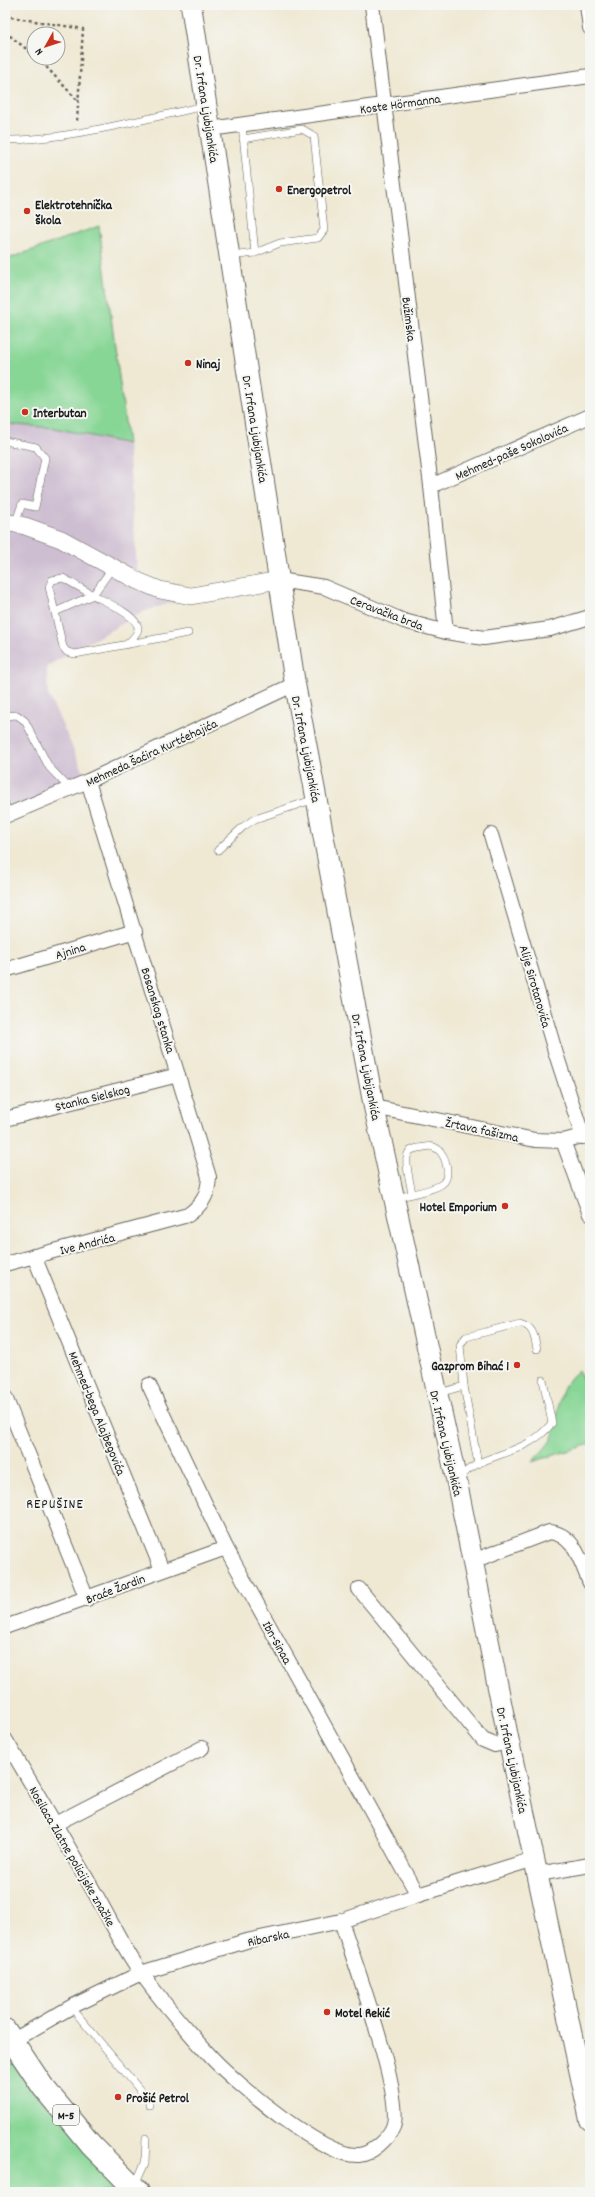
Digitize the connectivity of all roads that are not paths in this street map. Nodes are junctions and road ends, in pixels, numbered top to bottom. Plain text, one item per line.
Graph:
1 (191, 5) edge
2 (372, 5) edge
3 (587, 5) edge
4 (590, 28) edge
5 (590, 76) edge
6 (383, 105) junction
7 (206, 106) junction
8 (210, 129) junction
9 (243, 132) junction
10 (5, 140) edge
11 (256, 253) junction
12 (229, 257) junction
13 (590, 416) edge
14 (5, 441) edge
15 (431, 486) junction
16 (10, 523) edge
17 (113, 567) junction
18 (279, 580) junction
19 (93, 596) junction
20 (55, 612) junction
21 (590, 617) edge
22 (446, 632) junction
23 (188, 634) dead end
24 (127, 644) junction
25 (295, 684) junction
26 (5, 716) edge
27 (88, 781) junction
28 (70, 789) junction
29 (317, 799) junction
30 (6, 812) edge
31 (491, 835) dead end
32 (218, 850) dead end
33 (135, 931) junction
34 (5, 970) edge
35 (178, 1075) junction
36 (374, 1106) junction
37 (5, 1119) edge
38 (586, 1135) edge
39 (563, 1141) junction
40 (403, 1196) junction
41 (590, 1214) edge
42 (170, 1221) joint
43 (34, 1256) junction
44 (5, 1264) edge
45 (537, 1349) dead end
46 (543, 1380) dead end
47 (149, 1385) dead end
48 (464, 1386) junction
49 (436, 1394) junction
50 (5, 1397) edge
51 (478, 1464) junction
52 (456, 1478) junction
53 (226, 1548) junction
54 (472, 1561) junction
55 (162, 1570) junction
56 (590, 1583) edge
57 (359, 1588) dead end
58 (87, 1599) junction
59 (5, 1627) edge
60 (5, 1739) edge
61 (510, 1742) junction
62 (202, 1748) dead end
63 (55, 1824) junction
64 (590, 1864) edge
65 (536, 1867) junction
66 (418, 1895) junction
67 (341, 1921) junction
68 (141, 1973) junction
69 (71, 2007) junction
70 (8, 2036) edge
71 (149, 2106) dead end
72 (590, 2120) edge
73 (146, 2138) dead end
74 (136, 2190) edge

1 - 7 main road, Dr. Irfana Ljubijankića
2 - 6 street, Bužimska
3 - 4 street
5 - 6 street, Koste Hörmanna
6 - 9 street, Koste Hörmanna
6 - 15 street, Bužimska
7 - 8 main road, Dr. Irfana Ljubijankića
7 - 10 lane
8 - 9 street, Koste Hörmanna
8 - 12 main road, Dr. Irfana Ljubijankića
9 - 11 lane
9 - 11 lane
11 - 12 lane
12 - 18 main road, Dr. Irfana Ljubijankića
13 - 15 street, Mehmed-paše Sokolovića
14 - 16 lane
15 - 22 street, Bužimska
16 - 17 street
17 - 18 street
17 - 19 lane
18 - 22 street, Ceravačka brda
18 - 25 main road, Dr. Irfana Ljubijankića
19 - 20 lane
19 - 20 lane
19 - 24 lane
20 - 24 lane
21 - 22 street, Ceravačka brda
23 - 24 lane
25 - 27 street, Mehmeda Šaćira Kurtćehajića
25 - 29 main road, Dr. Irfana Ljubijankića
26 - 28 lane
27 - 28 street, Mehmeda Šaćira Kurtćehajića
27 - 33 street, Bosanskog stanka
28 - 30 street, Mehmeda Šaćira Kurtćehajića
29 - 32 lane
29 - 36 main road, Dr. Irfana Ljubijankića
31 - 38 street, Alije Sirotanovića
33 - 34 street, Ajnina
33 - 35 street, Bosanskog stanka
35 - 37 street, Stanka Sielskog
35 - 42 street, Bosanskog stanka
36 - 39 street, Žrtava fašizma
36 - 40 main road, Dr. Irfana Ljubijankića
38 - 39 street, Žrtava fašizma
39 - 41 street
40 - 40 lane
40 - 49 main road, Dr. Irfana Ljubijankića
42 - 43 street, Ive Andrića
43 - 44 street, Ive Andrića
43 - 55 street, Mehmed-bega Alajbegovića
45 - 48 lane
46 - 51 lane
47 - 53 street, Ibn-Sinaa
48 - 49 lane
48 - 51 lane
49 - 52 main road, Dr. Irfana Ljubijankića
50 - 58 street
51 - 52 lane
52 - 54 main road, Dr. Irfana Ljubijankića
53 - 55 street, Braće Žardin
53 - 66 street, Ibn-Sinaa
54 - 56 street
54 - 61 main road, Dr. Irfana Ljubijankića
55 - 58 street, Braće Žardin
57 - 61 street
58 - 59 street, Braće Žardin
60 - 63 street, Nosilaca Zlatne policijske značke
61 - 65 main road, Dr. Irfana Ljubijankića
62 - 63 street
63 - 68 street, Nosilaca Zlatne policijske značke
64 - 65 street, Ribarska
65 - 66 street, Ribarska
65 - 72 main road, Dr. Irfana Ljubijankića
66 - 67 street, Ribarska
67 - 68 street, Ribarska
67 - 68 street, Nosilaca Zlatne policijske značke
68 - 69 street, Ribarska
69 - 70 street, Ribarska
69 - 71 lane
70 - 74 main road, M-5
73 - 74 lane

